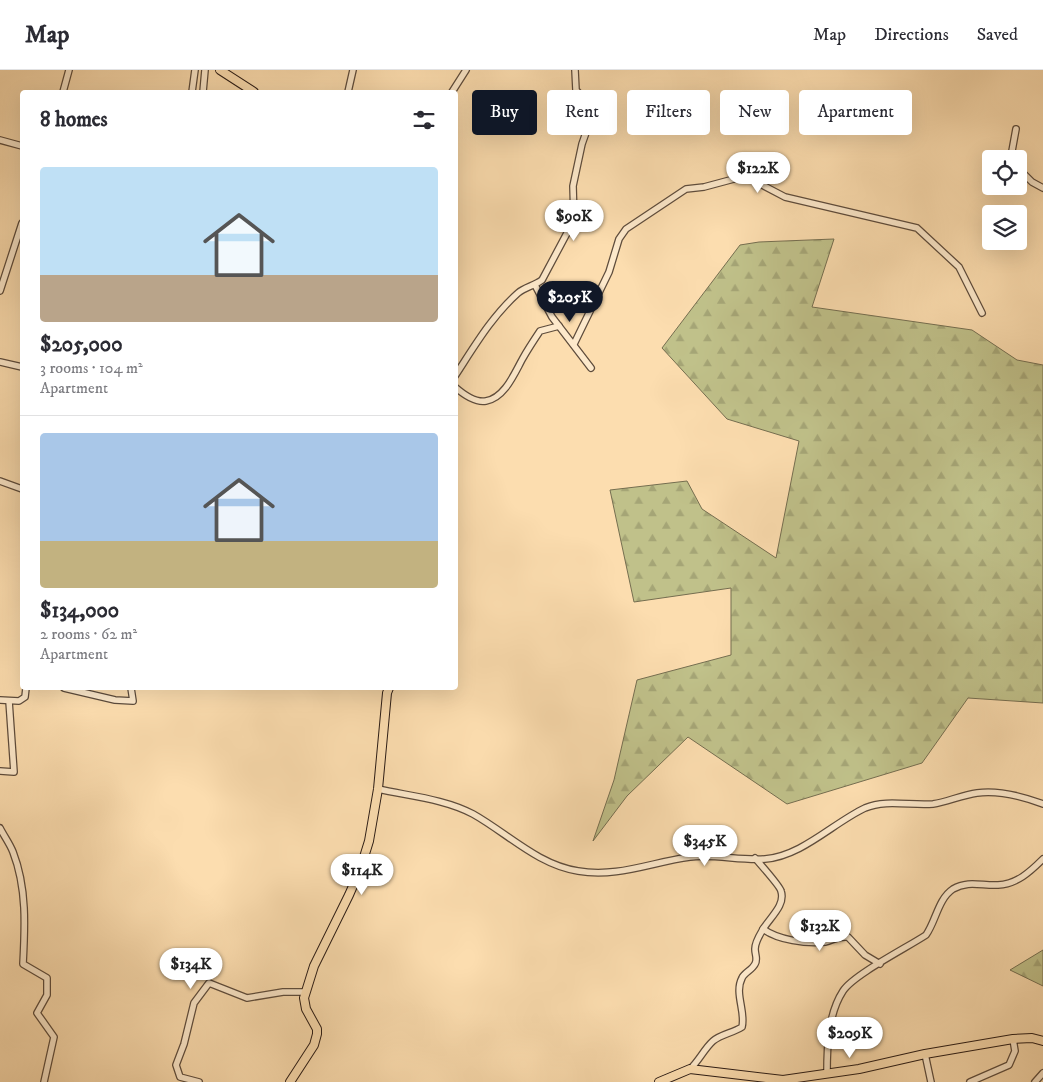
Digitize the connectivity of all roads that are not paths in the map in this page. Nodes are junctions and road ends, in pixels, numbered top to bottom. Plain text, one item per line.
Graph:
1 (70, 70) edge
2 (195, 70) edge
3 (205, 70) edge
4 (220, 70) edge
5 (353, 70) edge
6 (466, 70) edge
7 (575, 70) edge
8 (64, 90) edge
9 (192, 90) edge
10 (203, 90) edge
11 (251, 90) edge
12 (348, 90) edge
13 (453, 90) edge
14 (1016, 129) dead end
15 (0, 140) edge
16 (20, 145) edge
17 (1012, 150) edge
18 (1027, 177) edge
19 (1043, 188) edge
20 (20, 229) edge
21 (535, 286) junction
22 (0, 289) edge
23 (982, 313) dead end
24 (559, 326) junction
25 (574, 344) junction
26 (0, 362) edge
27 (20, 367) edge
28 (591, 368) dead end
29 (458, 372) edge
30 (458, 389) edge
31 (0, 481) edge
32 (20, 488) edge
33 (26, 690) edge
34 (72, 690) edge
35 (131, 690) edge
36 (388, 690) edge
37 (0, 700) edge
38 (9, 701) junction
39 (0, 771) edge
40 (378, 789) junction
41 (1043, 804) edge
42 (0, 828) edge
43 (755, 858) junction
44 (1043, 859) edge
45 (763, 929) junction
46 (880, 964) junction
47 (306, 992) junction
48 (1013, 1039) junction
49 (1043, 1041) edge
50 (925, 1054) junction
51 (690, 1069) junction
52 (827, 1073) junction
53 (1043, 1073) edge
54 (784, 1081) edge
55 (44, 1082) edge
56 (199, 1082) edge
57 (290, 1082) edge
58 (659, 1082) edge
59 (931, 1082) edge
60 (970, 1082) edge
61 (1035, 1082) edge

1 - 8 street
2 - 9 street
3 - 10 street
4 - 11 main road
5 - 12 street
6 - 13 street
7 - 21 street
14 - 17 street
15 - 16 street
18 - 19 street
20 - 22 street
21 - 24 street
21 - 29 street
23 - 25 street
24 - 25 street
24 - 30 street
25 - 28 street
26 - 27 street
31 - 32 street
33 - 38 street
34 - 35 street
36 - 40 main road
37 - 38 street
38 - 39 street
40 - 43 street
40 - 47 main road
41 - 43 street
42 - 55 street
43 - 45 street
44 - 46 street
45 - 46 street
45 - 51 street
46 - 52 street
47 - 56 street
47 - 57 main road
48 - 49 main road
48 - 50 main road
48 - 60 street
50 - 52 main road
50 - 59 street
51 - 54 main road
51 - 58 main road
52 - 54 main road
53 - 61 street

